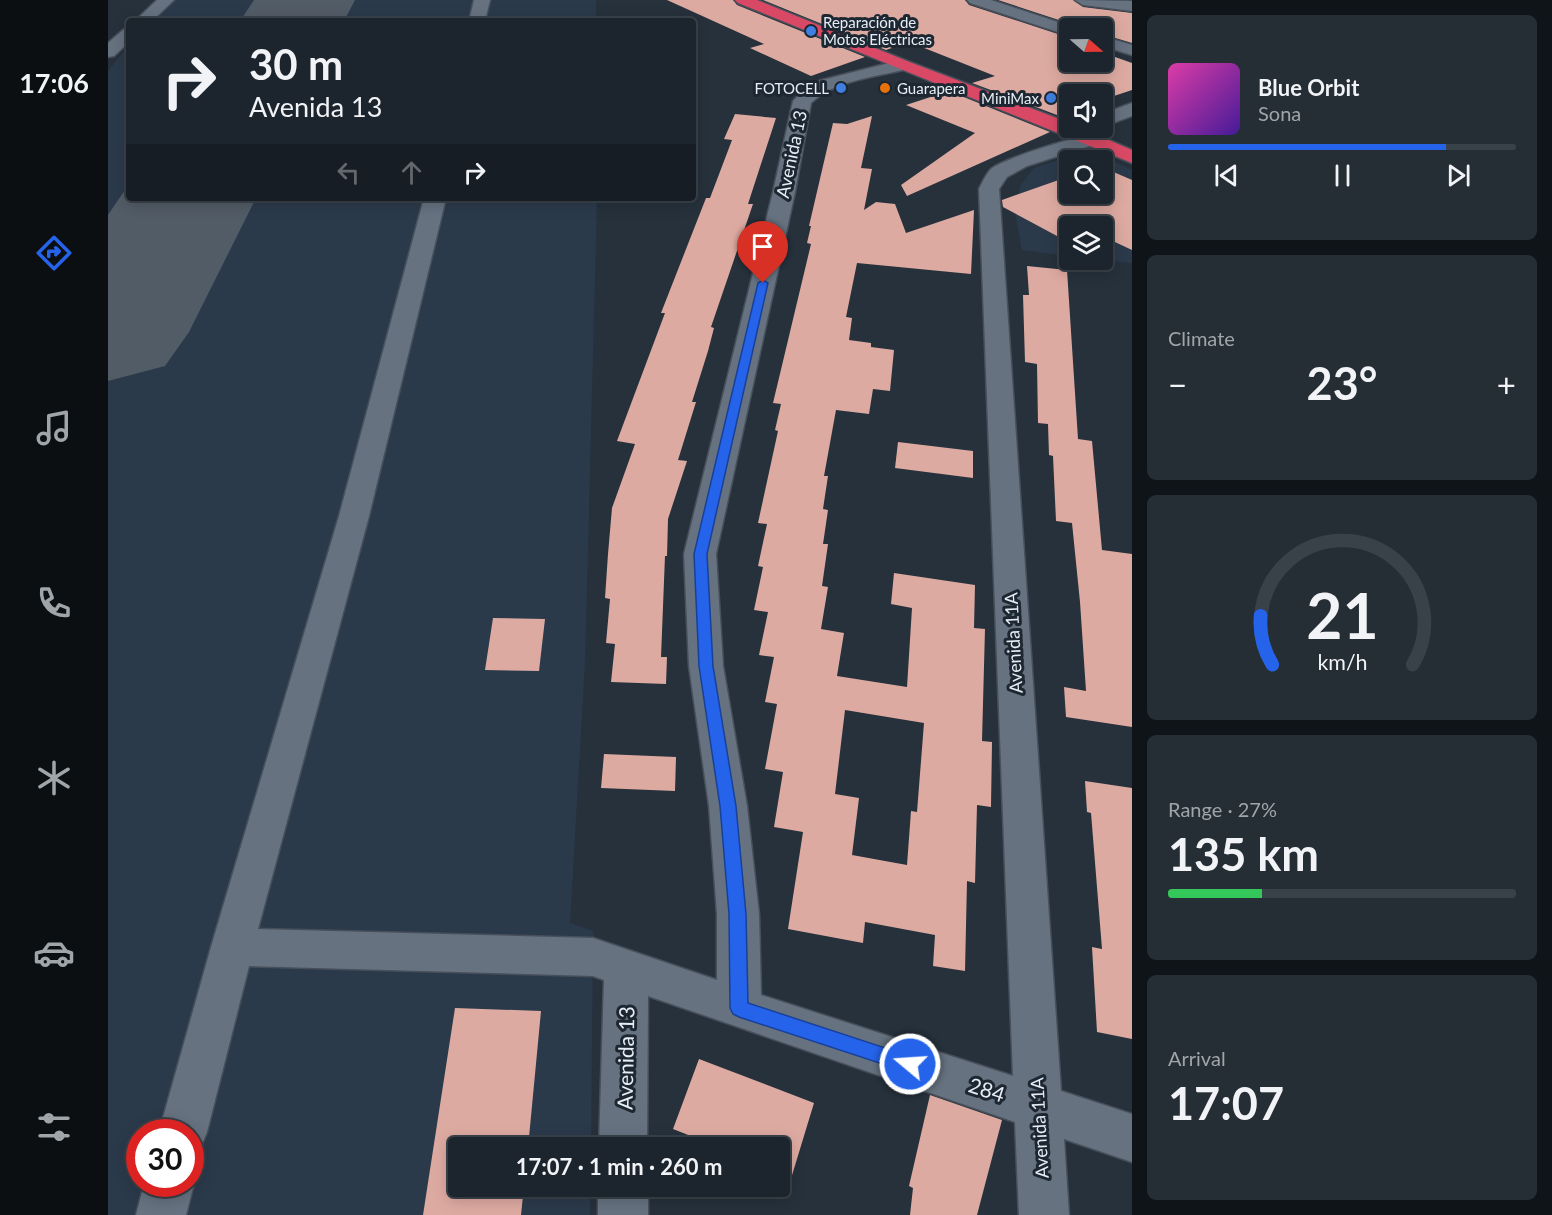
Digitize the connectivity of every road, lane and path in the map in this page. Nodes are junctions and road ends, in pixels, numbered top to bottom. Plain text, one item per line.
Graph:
1 (166, 0) edge
2 (482, 0) edge
3 (743, 0) edge
4 (975, 0) edge
5 (1083, 0) edge
6 (1132, 6) edge
7 (1062, 9) dead end
8 (146, 18) edge
9 (478, 18) edge
10 (1063, 18) edge
11 (1059, 27) edge
12 (126, 36) edge
13 (1113, 44) edge
14 (1132, 50) edge
15 (108, 52) edge
16 (901, 65) junction
17 (1132, 109) edge
18 (1113, 118) edge
19 (1059, 120) edge
20 (1072, 138) edge
21 (1102, 138) edge
22 (1132, 157) edge
23 (434, 201) edge
24 (232, 947) junction
25 (609, 962) junction
26 (739, 1008) junction
27 (1037, 1106) junction
28 (186, 1119) edge
29 (623, 1137) edge
30 (1132, 1137) edge
31 (166, 1197) edge
32 (623, 1197) edge
33 (161, 1215) edge
34 (623, 1215) edge
35 (1044, 1215) edge

1 - 8 street
2 - 9 street
3 - 16 highway
4 - 11 street
5 - 6 street
7 - 10 street
12 - 15 street
13 - 14 street
16 - 19 highway
16 - 26 street, Avenida 13
17 - 18 street, Avenida 11A
20 - 27 street, Avenida 11A
21 - 22 highway
23 - 24 street
24 - 25 street
24 - 28 street
25 - 26 street
25 - 29 street, Avenida 13
26 - 27 street, 284
27 - 30 street, 284
27 - 35 street, Avenida 11A
31 - 33 street
32 - 34 street

